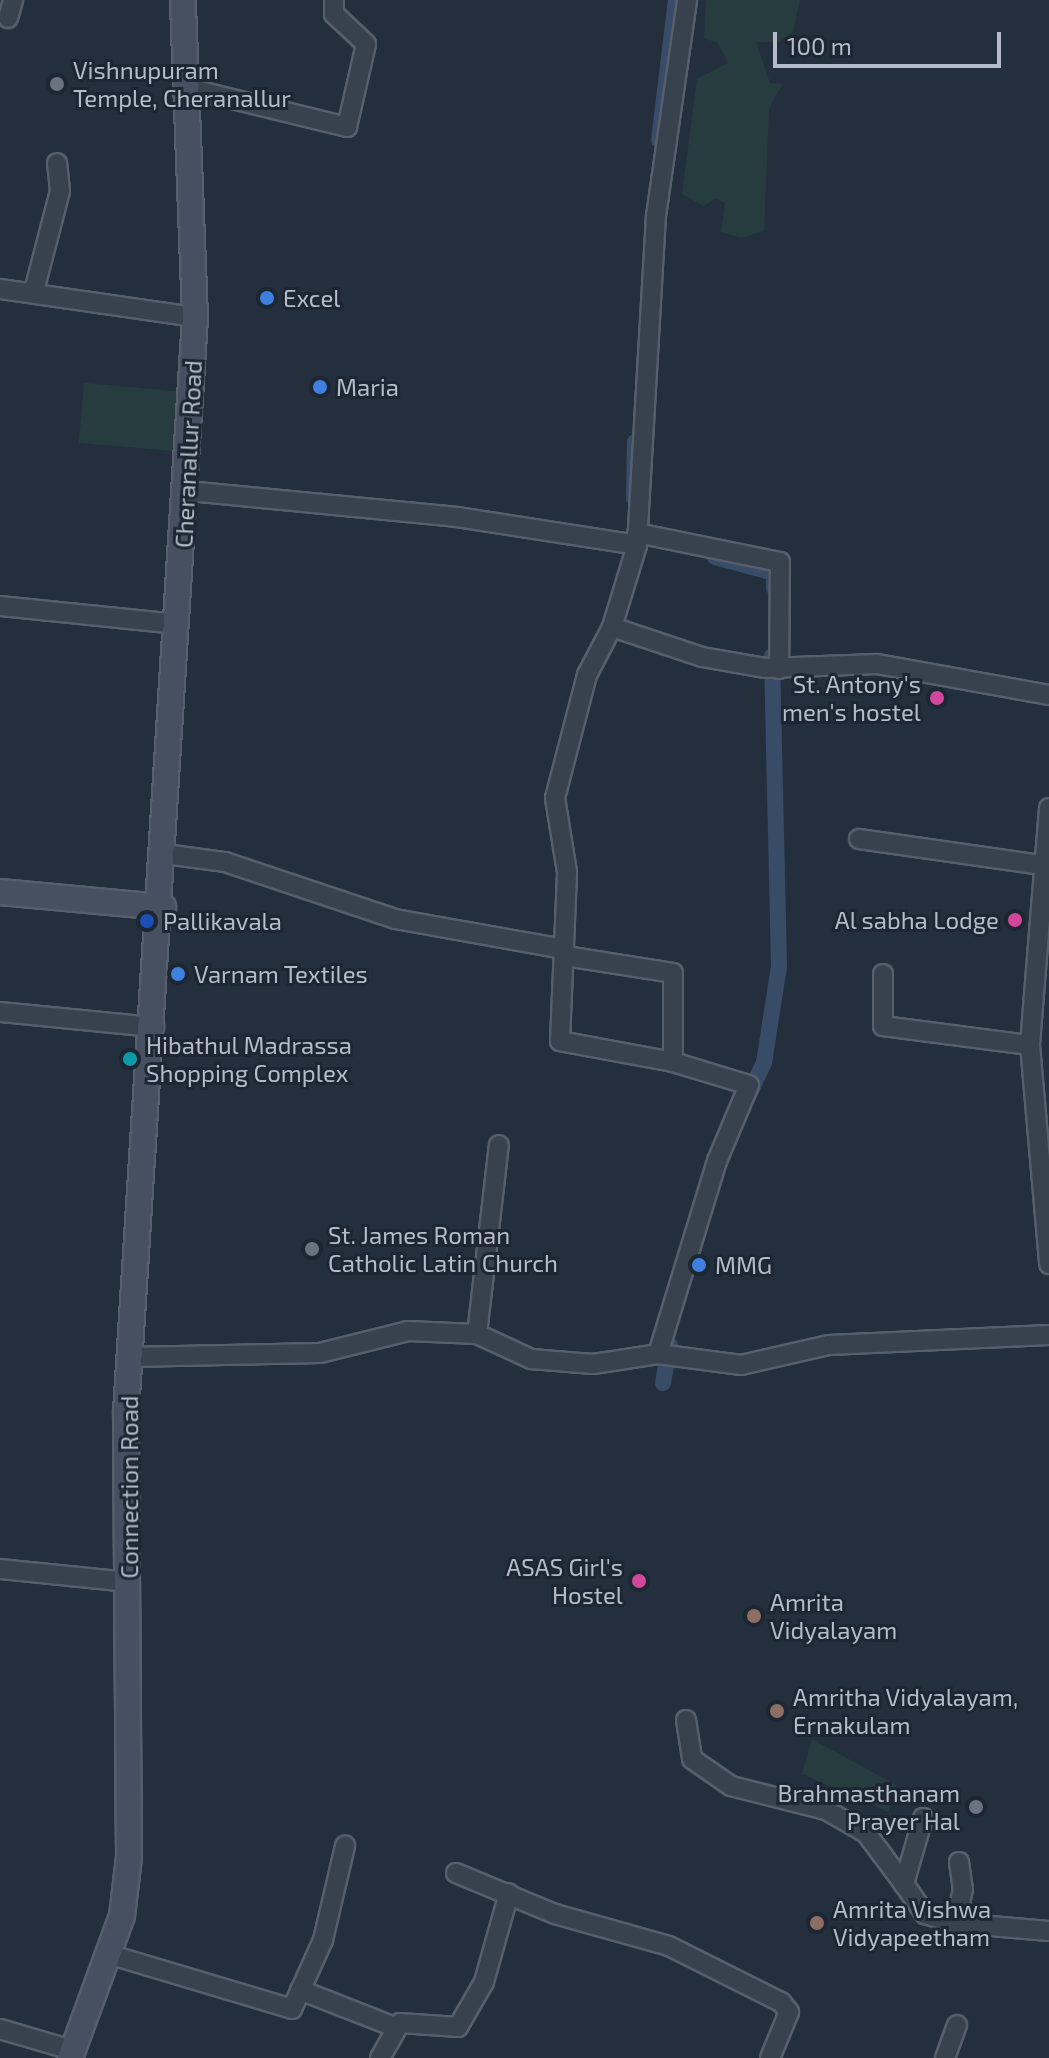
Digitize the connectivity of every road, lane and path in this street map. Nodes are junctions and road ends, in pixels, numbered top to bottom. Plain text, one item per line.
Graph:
1 (183, 0) edge
2 (334, 0) edge
3 (687, 0) edge
4 (187, 88) junction
5 (57, 163) dead end
6 (0, 289) edge
7 (34, 291) junction
8 (195, 317) junction
9 (188, 491) junction
10 (637, 539) junction
11 (0, 606) edge
12 (178, 624) junction
13 (612, 627) junction
14 (775, 669) junction
15 (1049, 695) edge
16 (1049, 808) edge
17 (859, 839) dead end
18 (165, 854) junction
19 (1042, 865) junction
20 (0, 892) edge
21 (163, 907) junction
22 (565, 953) junction
23 (883, 974) dead end
24 (0, 1012) edge
25 (154, 1027) junction
26 (1030, 1045) junction
27 (673, 1062) junction
28 (499, 1145) dead end
29 (1049, 1264) edge
30 (477, 1334) junction
31 (1049, 1335) edge
32 (665, 1356) junction
33 (130, 1357) junction
34 (0, 1569) edge
35 (129, 1582) junction
36 (686, 1720) dead end
37 (923, 1818) dead end
38 (345, 1846) dead end
39 (959, 1862) dead end
40 (456, 1873) dead end
41 (904, 1884) junction
42 (509, 1893) junction
43 (956, 1923) junction
44 (1049, 1931) edge
45 (108, 1954) junction
46 (300, 1990) junction
47 (957, 2025) dead end
48 (397, 2028) junction
49 (0, 2029) edge
50 (71, 2054) edge
51 (380, 2058) edge
52 (770, 2058) edge
53 (945, 2058) edge

1 - 4 street, Cheranallur Road
2 - 4 street
3 - 10 street
4 - 8 street, Cheranallur Road
5 - 7 street
6 - 7 street
7 - 8 street
8 - 9 street, Cheranallur Road
9 - 10 street
9 - 12 street, Cheranallur Road
10 - 13 street
10 - 14 street
11 - 12 street
12 - 18 street, Cheranallur Road
13 - 14 street
13 - 22 street
14 - 15 street
16 - 19 street
17 - 19 street
18 - 21 street, Cheranallur Road
18 - 22 street
19 - 26 street
20 - 21 street
21 - 25 street, Connection Road
22 - 27 street
22 - 27 street
23 - 26 street
24 - 25 street
25 - 33 street, Connection Road
26 - 29 street
27 - 32 street
28 - 30 street
30 - 32 street
30 - 33 street
31 - 32 street
33 - 35 street, Connection Road
34 - 35 street
35 - 45 street, Connection Road
36 - 41 street
37 - 41 street
38 - 46 street
39 - 43 street
40 - 42 street
41 - 43 street
42 - 48 street
42 - 52 street
43 - 44 street
45 - 46 street
45 - 50 street, Connection Road
46 - 48 street
47 - 53 street
48 - 51 street
49 - 50 street

